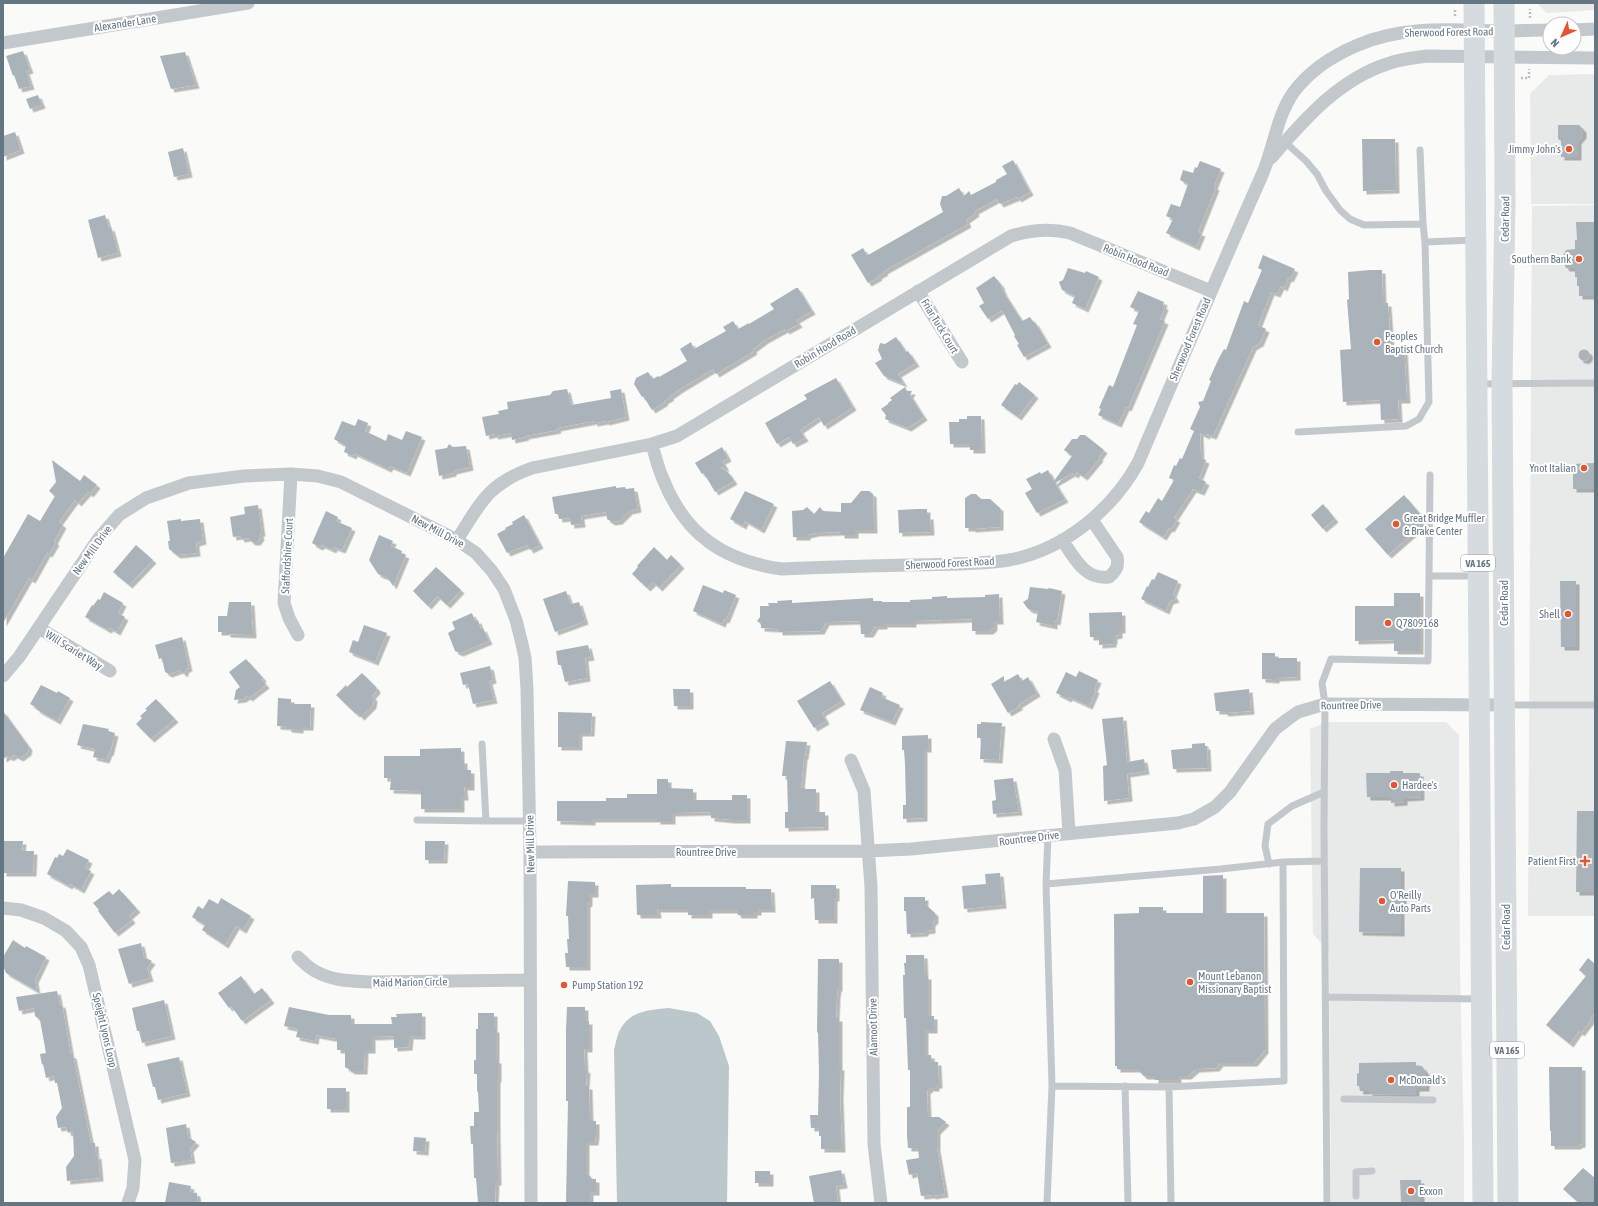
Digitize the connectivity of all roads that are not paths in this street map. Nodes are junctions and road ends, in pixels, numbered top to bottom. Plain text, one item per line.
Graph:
1 (248, 3) edge
2 (1474, 3) edge
3 (1504, 3) edge
4 (1595, 29) edge
5 (1474, 30) junction
6 (1542, 30) edge
7 (1582, 30) edge
8 (1504, 31) junction
9 (3, 43) edge
10 (1474, 57) junction
11 (1505, 58) junction
12 (1595, 58) edge
13 (1285, 142) junction
14 (1420, 150) dead end
15 (1268, 161) junction
16 (1423, 224) junction
17 (1476, 240) junction
18 (1425, 242) junction
19 (918, 290) junction
20 (1211, 291) junction
21 (962, 362) dead end
22 (1595, 383) edge
23 (1477, 384) junction
24 (1502, 384) junction
25 (1298, 432) dead end
26 (652, 444) junction
27 (291, 474) junction
28 (1430, 475) dead end
29 (1092, 520) junction
30 (457, 540) junction
31 (1062, 540) junction
32 (1429, 576) junction
33 (1478, 576) junction
34 (39, 628) junction
35 (298, 635) dead end
36 (110, 671) dead end
37 (3, 676) edge
38 (1325, 704) junction
39 (1479, 705) junction
40 (1504, 705) junction
41 (1595, 705) edge
42 (1054, 739) dead end
43 (482, 744) dead end
44 (851, 760) dead end
45 (1324, 792) junction
46 (417, 820) dead end
47 (486, 821) junction
48 (529, 821) junction
49 (1069, 833) junction
50 (1048, 836) junction
51 (868, 851) junction
52 (530, 852) junction
53 (1324, 861) junction
54 (1283, 862) junction
55 (1269, 864) junction
56 (1046, 884) junction
57 (3, 908) edge
58 (298, 957) dead end
59 (530, 980) junction
60 (1325, 997) junction
61 (1482, 999) junction
62 (1052, 1086) junction
63 (1125, 1086) junction
64 (1169, 1087) junction
65 (1344, 1099) dead end
66 (1433, 1100) dead end
67 (1372, 1172) dead end
68 (1356, 1196) dead end
69 (128, 1203) edge
70 (531, 1203) edge
71 (881, 1203) edge
72 (1047, 1203) edge
73 (1128, 1203) edge
74 (1171, 1203) edge
75 (1327, 1203) edge
76 (1483, 1203) edge
77 (1508, 1203) edge

1 - 9 street, Alexander Lane
2 - 5 main road, VA 165
3 - 8 main road, Cedar Road / VA 165
4 - 7 street
5 - 8 street, Sherwood Forest Road
5 - 10 main road, VA 165
5 - 15 street, Sherwood Forest Road
6 - 8 street, Sherwood Forest Road
8 - 11 main road, Cedar Road / VA 165
10 - 11 street, Sherwood Forest Road
10 - 13 street, Sherwood Forest Road
10 - 17 main road, VA 165
11 - 12 street, Sherwood Forest Road
11 - 24 main road, Cedar Road / VA 165
13 - 15 street, Sherwood Forest Road
13 - 16 lane
14 - 16 lane
15 - 20 street, Sherwood Forest Road
16 - 18 lane
17 - 18 lane
17 - 23 main road, VA 165
18 - 25 lane
19 - 20 street, Robin Hood Road
19 - 21 street, Friar Tuck Court
19 - 26 street, Robin Hood Road
20 - 29 street, Sherwood Forest Road
22 - 24 lane
23 - 24 lane
23 - 33 main road, VA 165
24 - 40 main road, Cedar Road / VA 165
26 - 30 street, Robin Hood Road
26 - 31 street, Sherwood Forest Road
27 - 30 street, New Mill Drive
27 - 34 street, New Mill Drive
27 - 35 street, Staffordshire Court
28 - 32 lane
29 - 31 street, Sherwood Forest Road
29 - 31 street
30 - 48 street, New Mill Drive
32 - 33 lane
32 - 38 lane
33 - 39 main road, VA 165
34 - 36 street, Will Scarlet Way
34 - 37 street, New Mill Drive
38 - 39 street, Rountree Drive
38 - 45 lane
38 - 49 street, Rountree Drive
39 - 40 street, Rountree Drive
39 - 61 main road, VA 165
40 - 41 lane
40 - 77 main road, Cedar Road / VA 165
42 - 49 street
43 - 47 lane
44 - 51 street, Alamoot Drive
45 - 53 lane
45 - 55 lane
46 - 47 lane
47 - 48 lane
48 - 52 street, New Mill Drive
49 - 50 street, Rountree Drive
50 - 51 street, Rountree Drive
50 - 56 lane
51 - 52 street, Rountree Drive
51 - 71 street, Alamoot Drive
52 - 59 street, New Mill Drive
53 - 54 lane
53 - 60 lane
54 - 55 lane
54 - 64 lane
55 - 56 lane
56 - 62 lane
57 - 69 street, Speight Lyons Loop
58 - 59 street, Maid Marion Circle
59 - 70 street, New Mill Drive
60 - 61 lane
60 - 75 lane
61 - 76 main road, VA 165
62 - 63 lane
62 - 72 lane
63 - 64 lane
63 - 73 lane
64 - 74 lane
65 - 66 lane
67 - 68 lane

